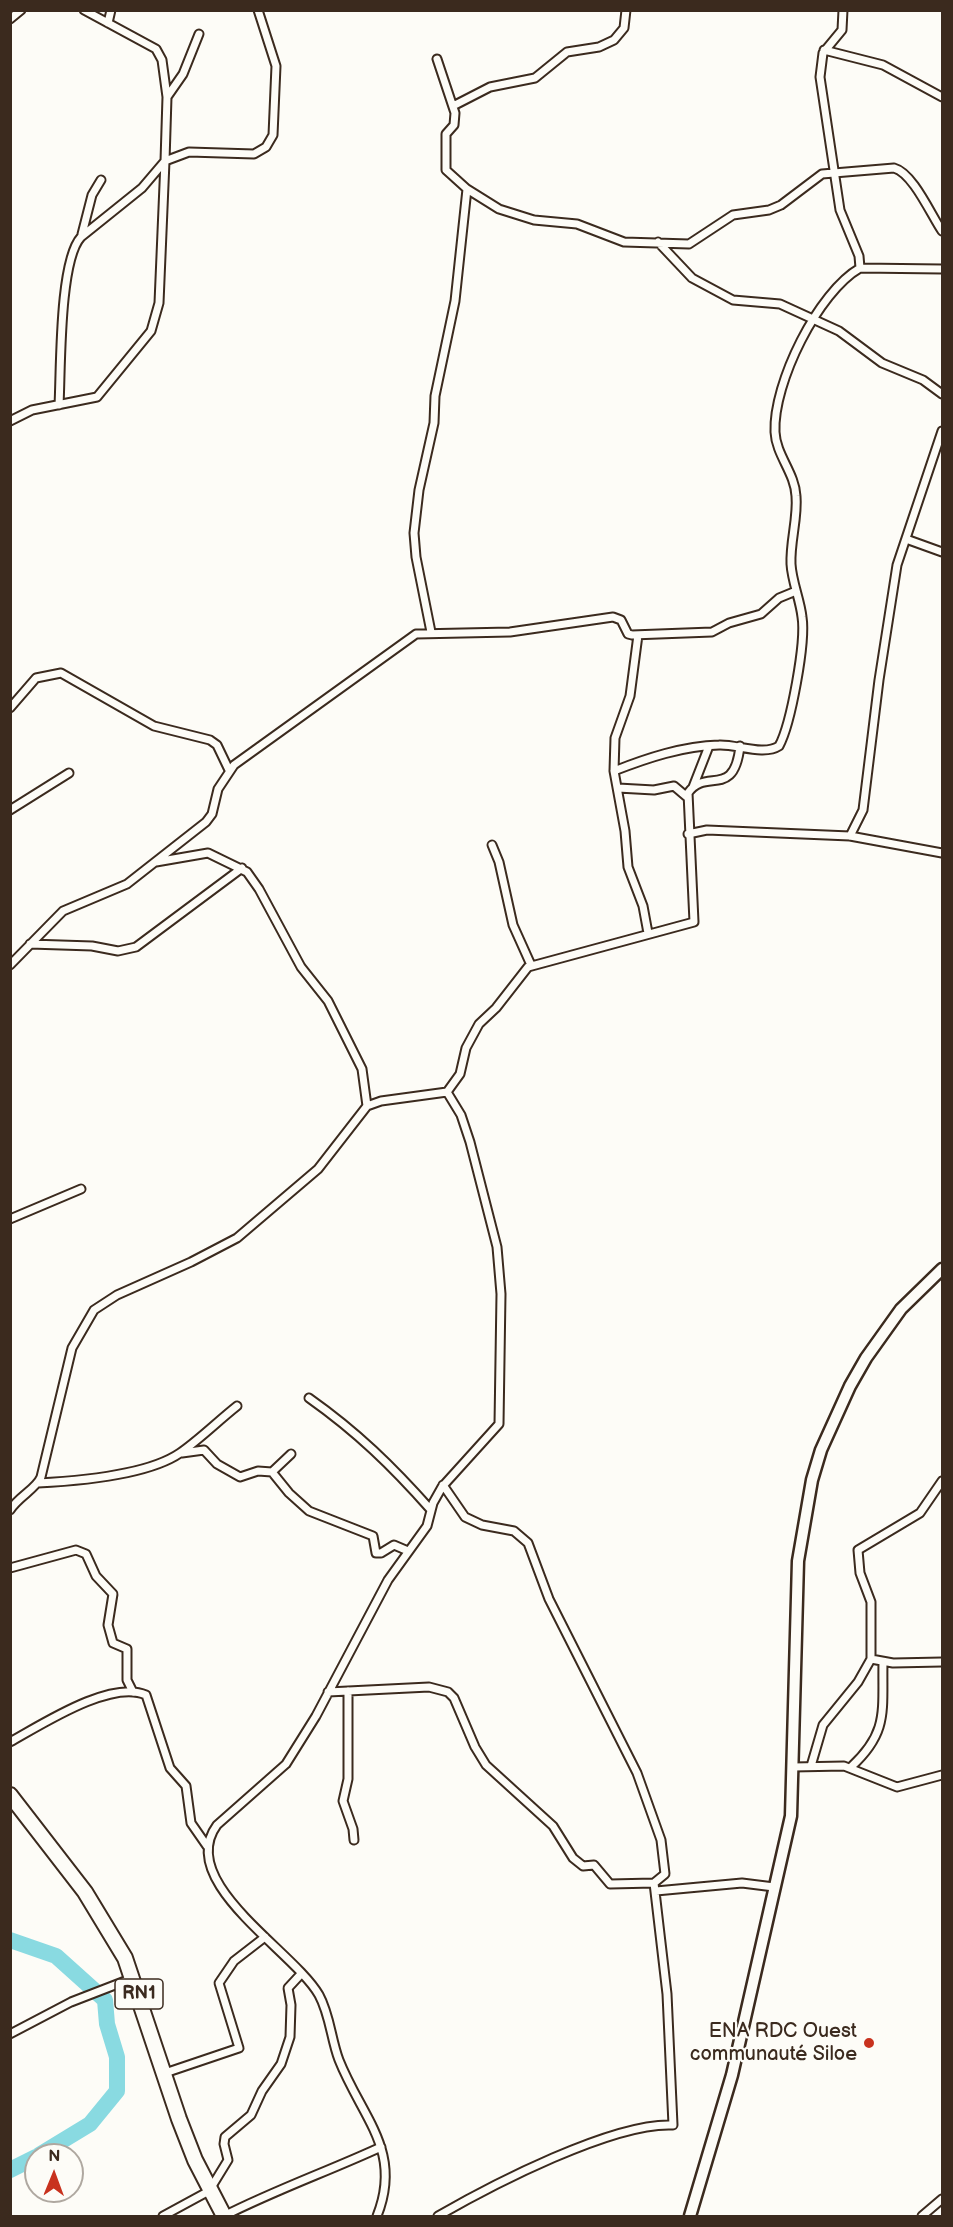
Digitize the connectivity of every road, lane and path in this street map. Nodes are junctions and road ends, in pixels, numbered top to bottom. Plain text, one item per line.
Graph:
1 (21, 10) edge
2 (84, 10) edge
3 (111, 10) edge
4 (258, 10) edge
5 (626, 10) edge
6 (843, 10) edge
7 (10, 19) edge
8 (108, 23) junction
9 (199, 34) dead end
10 (824, 50) junction
11 (437, 59) dead end
12 (167, 97) junction
13 (942, 97) edge
14 (453, 106) junction
15 (165, 161) junction
16 (833, 172) junction
17 (101, 180) dead end
18 (466, 189) junction
19 (942, 231) edge
20 (81, 237) junction
21 (658, 242) junction
22 (860, 268) junction
23 (942, 269) edge
24 (814, 320) junction
25 (942, 394) edge
26 (59, 405) junction
27 (10, 421) edge
28 (942, 431) edge
29 (906, 539) junction
30 (942, 552) edge
31 (796, 591) junction
32 (431, 632) junction
33 (638, 635) junction
34 (10, 708) edge
35 (709, 746) junction
36 (740, 746) junction
37 (229, 771) junction
38 (614, 771) junction
39 (69, 773) dead end
40 (693, 787) junction
41 (618, 788) junction
42 (687, 797) junction
43 (10, 810) edge
44 (688, 834) junction
45 (850, 836) junction
46 (492, 845) dead end
47 (942, 853) edge
48 (152, 863) junction
49 (242, 868) junction
50 (648, 933) junction
51 (30, 944) junction
52 (10, 965) edge
53 (531, 965) junction
54 (447, 1092) junction
55 (367, 1107) junction
56 (81, 1189) dead end
57 (10, 1219) edge
58 (942, 1269) edge
59 (309, 1398) dead end
60 (237, 1406) dead end
61 (179, 1454) junction
62 (291, 1454) dead end
63 (273, 1472) junction
64 (942, 1481) edge
65 (38, 1483) junction
66 (443, 1485) junction
67 (10, 1510) edge
68 (430, 1510) junction
69 (408, 1551) junction
70 (10, 1568) edge
71 (871, 1659) junction
72 (883, 1662) junction
73 (942, 1662) edge
74 (348, 1691) junction
75 (133, 1692) junction
76 (328, 1692) junction
77 (10, 1742) edge
78 (811, 1766) junction
79 (793, 1767) junction
80 (851, 1767) junction
81 (942, 1775) edge
82 (10, 1795) edge
83 (354, 1840) dead end
84 (207, 1846) junction
85 (655, 1887) junction
86 (774, 1887) junction
87 (265, 1937) junction
88 (301, 1974) junction
89 (134, 1978) junction
90 (10, 2034) edge
91 (162, 2074) junction
92 (381, 2147) junction
93 (209, 2191) junction
94 (942, 2199) edge
95 (224, 2216) edge
96 (163, 2217) edge
97 (377, 2217) edge
98 (438, 2217) edge
99 (690, 2217) edge
100 (922, 2217) edge

1 - 7 street
2 - 8 street
3 - 8 street
4 - 15 street
5 - 14 street
6 - 10 street
8 - 12 street
9 - 12 street
10 - 13 street
10 - 16 street
11 - 14 street
12 - 15 street
14 - 18 street
15 - 20 street
15 - 26 street
16 - 19 street
16 - 21 street
16 - 22 street
17 - 20 street
18 - 21 street
18 - 32 street
20 - 26 street
21 - 24 street
22 - 23 street
22 - 24 street
24 - 25 street
24 - 31 street
26 - 27 street
28 - 29 street
29 - 30 street
29 - 45 street
31 - 33 street
31 - 36 street
32 - 33 street
32 - 37 street
33 - 38 street
34 - 37 street
35 - 36 street
35 - 38 street
35 - 40 street
36 - 40 street
37 - 48 street
38 - 41 street
39 - 43 street
40 - 42 street
41 - 42 street
41 - 50 street
42 - 44 street
44 - 45 street
44 - 50 street
45 - 47 street
46 - 53 street
48 - 49 street
48 - 51 street
49 - 51 street
49 - 55 street
50 - 53 street
51 - 52 street
53 - 54 street
54 - 55 street
54 - 66 street
55 - 65 street
56 - 57 street
58 - 79 main road
59 - 68 street
60 - 61 street
61 - 63 street
61 - 65 street
62 - 63 street
63 - 69 street
64 - 71 street
65 - 67 street
66 - 68 street
66 - 85 street
68 - 69 street
69 - 76 street
70 - 75 street
71 - 72 street
71 - 78 street
72 - 73 street
72 - 80 street
74 - 76 street
74 - 83 street
74 - 85 street
75 - 77 street
75 - 84 street
76 - 84 street
78 - 79 street
78 - 80 street
79 - 86 main road
80 - 81 street
82 - 89 highway, RN1
84 - 87 street
85 - 86 street
85 - 98 street
86 - 99 main road
87 - 88 street
87 - 91 street
88 - 92 street
88 - 93 street
89 - 90 street
89 - 91 highway, RN1
91 - 93 highway, RN1
92 - 95 street
92 - 97 street
93 - 95 highway, RN1
93 - 96 street
94 - 100 street

